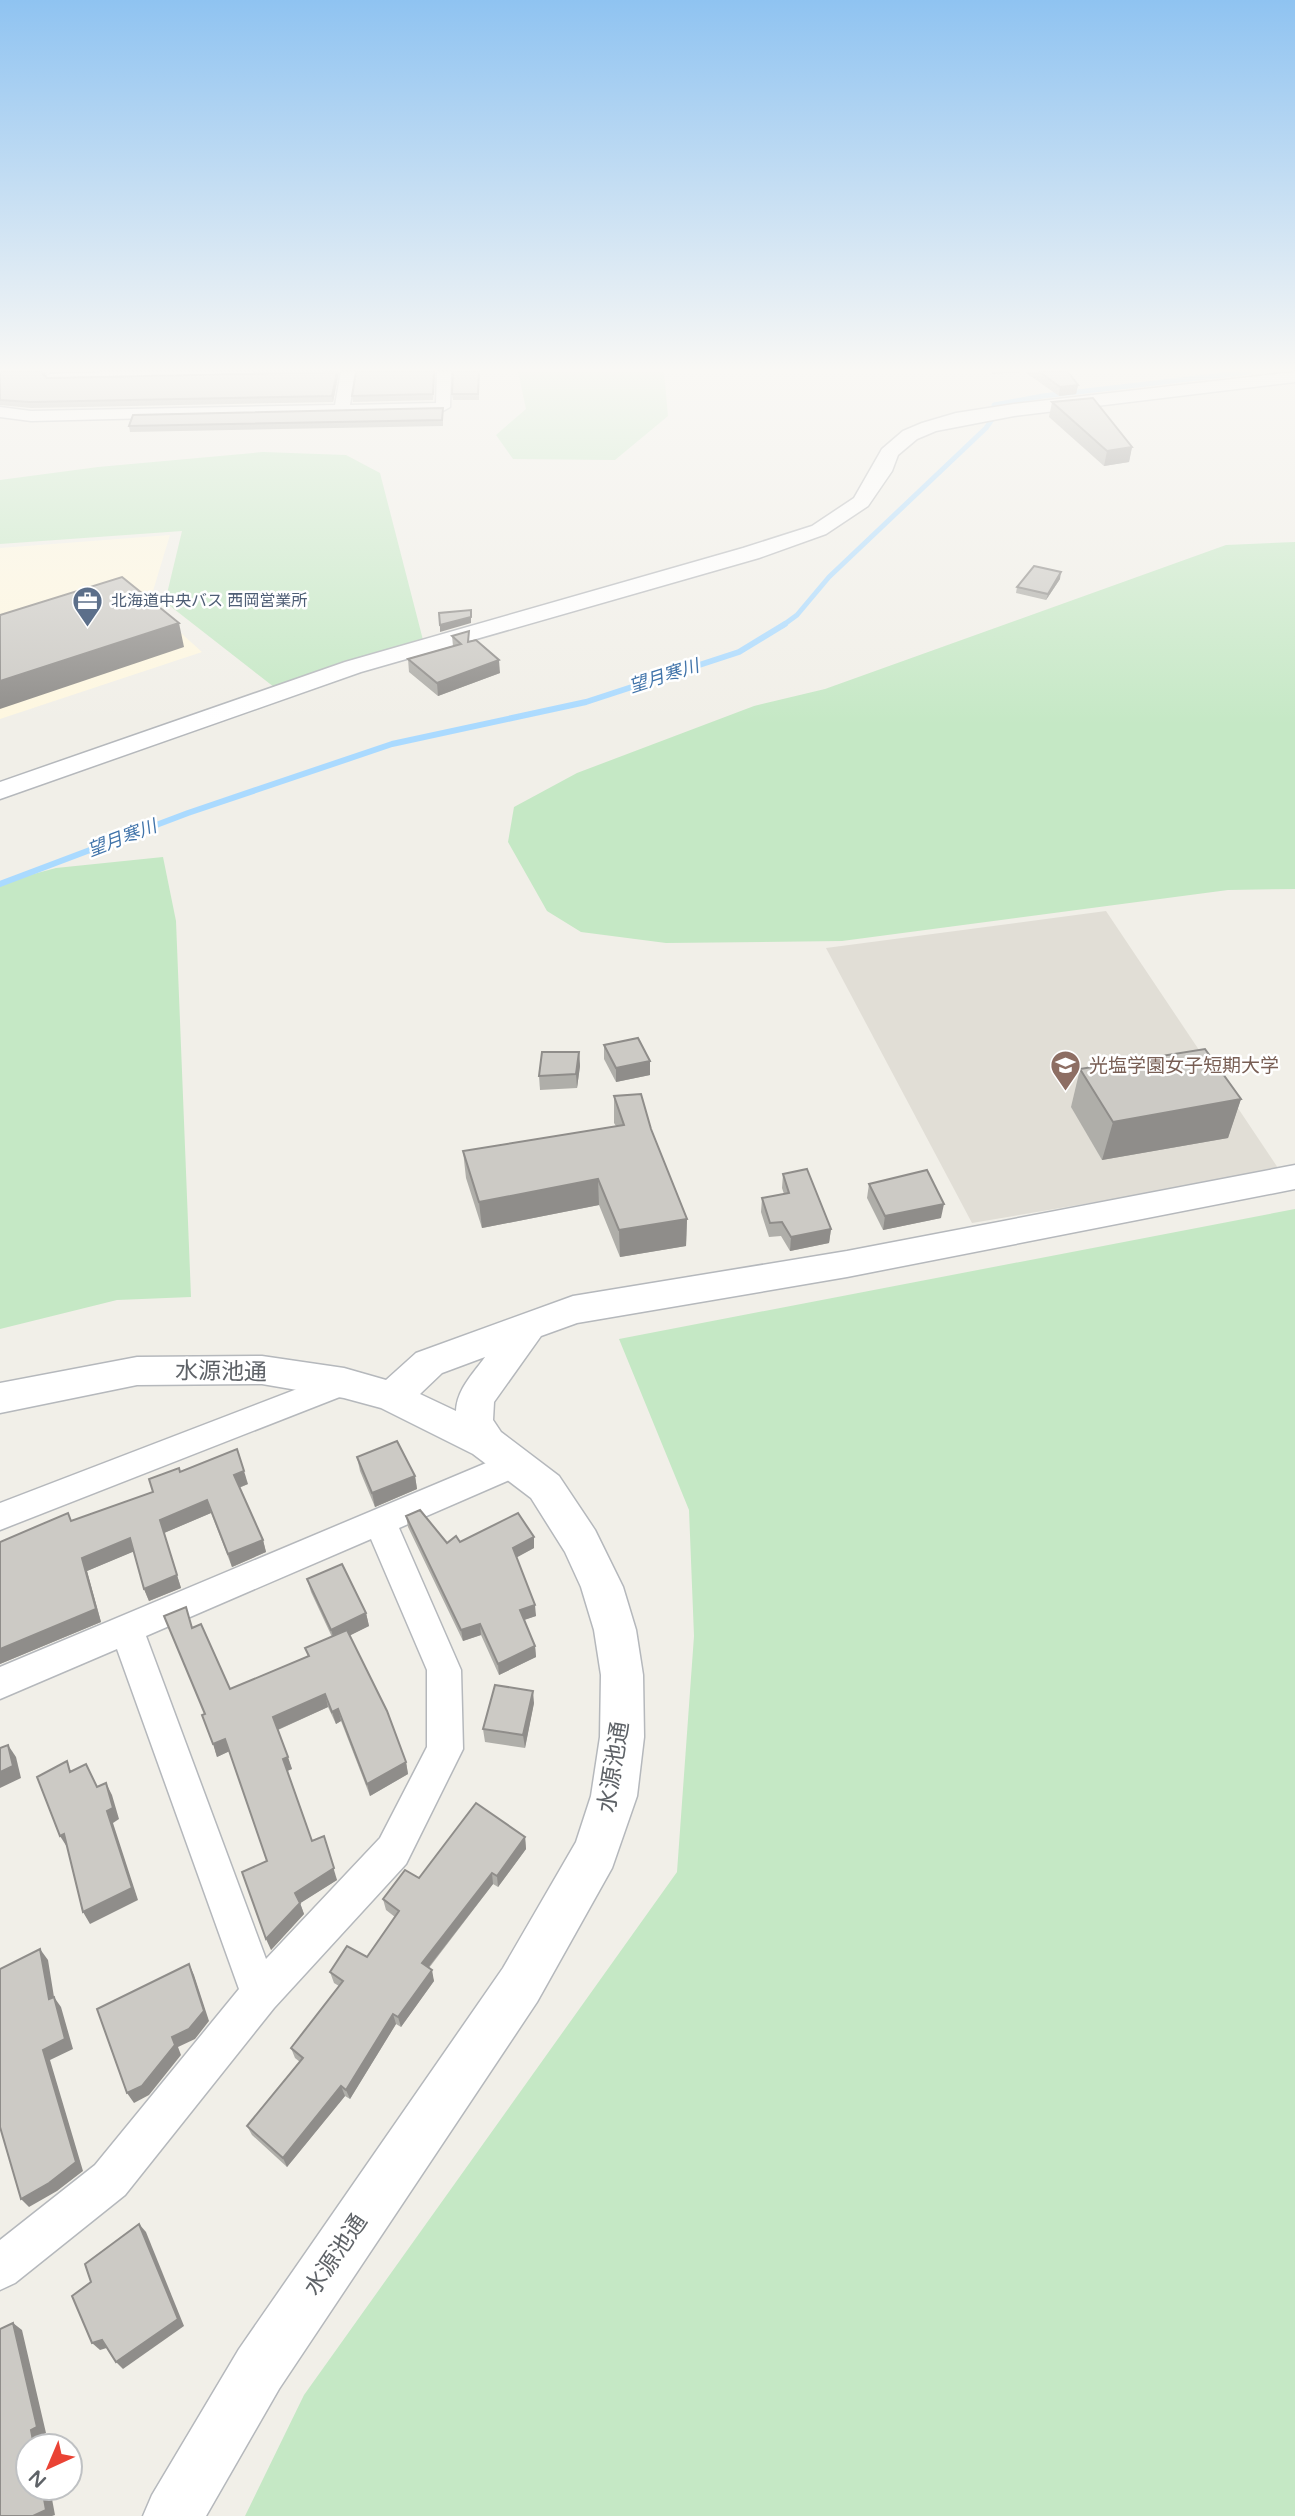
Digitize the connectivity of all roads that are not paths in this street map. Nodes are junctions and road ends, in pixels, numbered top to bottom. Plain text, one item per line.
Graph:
1 (869, 489) edge
2 (0, 791) edge
3 (1295, 1177) edge
4 (530, 1324) junction
5 (344, 1383) junction
6 (391, 1397) junction
7 (0, 1398) edge
8 (502, 1453) junction
9 (0, 1517) edge
10 (381, 1524) junction
11 (127, 1631) junction
12 (0, 1683) edge
13 (260, 1994) junction
14 (0, 2268) edge
15 (173, 2516) edge

1 - 2 street
3 - 4 street
4 - 6 street
4 - 8 street
5 - 6 street, 水源池通
5 - 7 street, 水源池通
5 - 9 street
6 - 8 street, 水源池通
8 - 10 street
8 - 15 street, 水源池通
10 - 11 street
10 - 13 street
11 - 12 street
11 - 13 street
13 - 14 street

